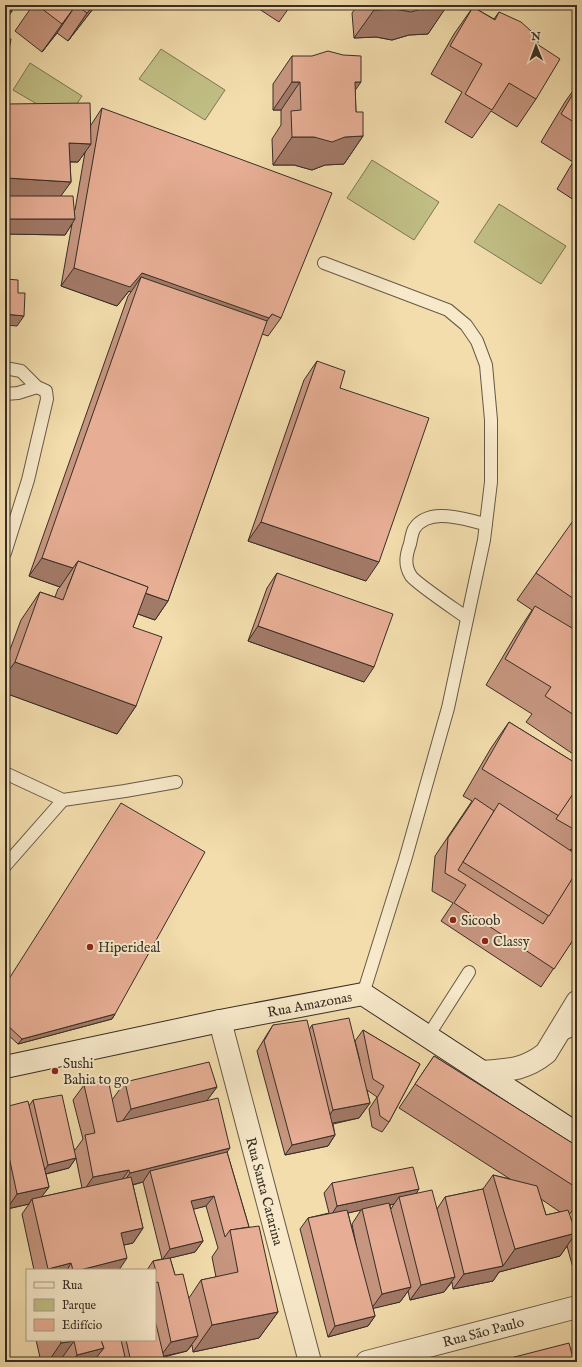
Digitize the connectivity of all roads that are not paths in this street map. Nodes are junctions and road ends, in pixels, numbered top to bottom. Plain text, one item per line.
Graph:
1 (324, 263) dead end
2 (5, 368) edge
3 (37, 387) junction
4 (5, 394) edge
5 (486, 524) junction
6 (5, 553) edge
7 (467, 618) junction
8 (5, 773) edge
9 (176, 782) dead end
10 (63, 800) junction
11 (5, 866) edge
12 (469, 972) dead end
13 (363, 994) junction
14 (577, 1002) edge
15 (220, 1021) junction
16 (577, 1028) edge
17 (428, 1036) junction
18 (556, 1038) junction
19 (5, 1067) edge
20 (483, 1072) junction
21 (577, 1134) edge
22 (577, 1307) edge
23 (310, 1362) edge
24 (367, 1362) edge

1 - 5 lane
2 - 3 lane
3 - 4 lane
3 - 6 lane
5 - 7 lane
5 - 7 lane
7 - 13 lane
8 - 10 lane
9 - 10 lane
10 - 11 lane
12 - 17 lane
13 - 15 street, Rua Amazonas
13 - 17 street, Rua Amazonas
14 - 18 street
15 - 19 street, Rua Amazonas
15 - 23 street, Rua Santa Catarina
16 - 18 lane
17 - 20 street, Rua Amazonas
18 - 20 street
20 - 21 street, Rua Amazonas
22 - 24 street, Rua São Paulo

